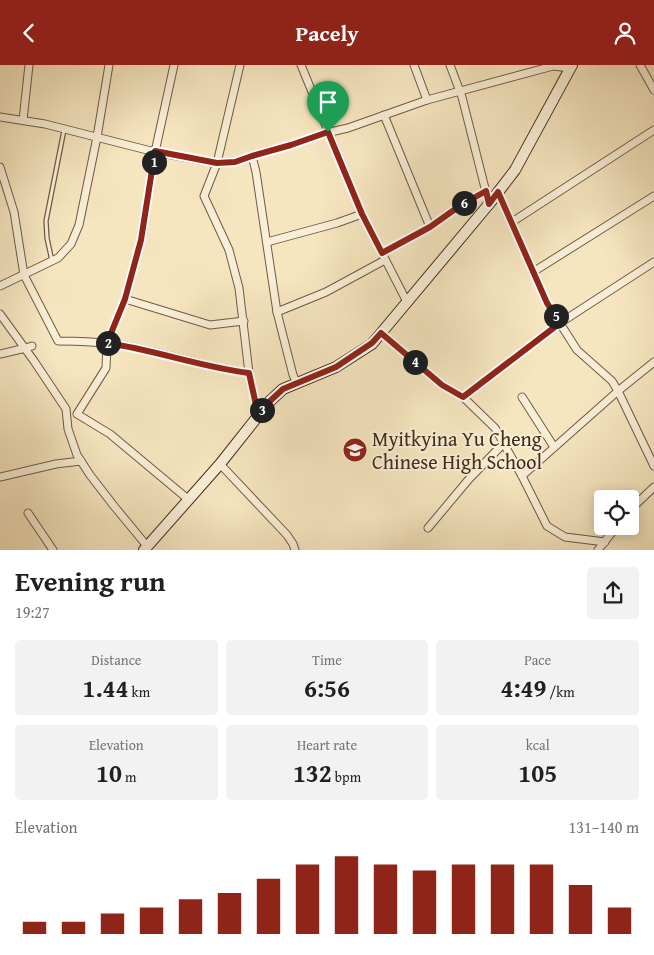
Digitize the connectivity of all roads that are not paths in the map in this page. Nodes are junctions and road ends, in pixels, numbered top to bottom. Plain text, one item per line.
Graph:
1 (29, 65) edge
2 (109, 65) edge
3 (174, 65) edge
4 (240, 65) edge
5 (302, 65) edge
6 (414, 65) edge
7 (450, 65) edge
8 (526, 65) edge
9 (640, 65) edge
10 (571, 66) edge
11 (529, 73) junction
12 (654, 90) edge
13 (460, 91) junction
14 (427, 100) junction
15 (384, 115) junction
16 (0, 117) edge
17 (23, 120) junction
18 (64, 129) junction
19 (654, 130) edge
20 (328, 132) junction
21 (97, 137) junction
22 (155, 151) junction
23 (252, 156) junction
24 (217, 163) junction
25 (0, 167) edge
26 (486, 191) junction
27 (498, 192) junction
28 (654, 196) edge
29 (489, 204) junction
30 (362, 214) junction
31 (512, 222) junction
32 (430, 227) junction
33 (267, 242) junction
34 (384, 257) junction
35 (52, 261) junction
36 (654, 262) edge
37 (534, 272) junction
38 (24, 275) junction
39 (0, 286) edge
40 (125, 299) junction
41 (407, 302) junction
42 (277, 312) junction
43 (0, 314) edge
44 (244, 321) junction
45 (560, 323) junction
46 (381, 333) junction
47 (107, 343) junction
48 (29, 347) junction
49 (0, 354) edge
50 (654, 363) edge
51 (249, 373) junction
52 (296, 383) junction
53 (618, 391) junction
54 (463, 397) junction
55 (522, 397) dead end
56 (260, 413) junction
57 (504, 445) junction
58 (554, 447) junction
59 (81, 461) junction
60 (220, 464) junction
61 (654, 466) edge
62 (522, 476) junction
63 (0, 477) edge
64 (654, 487) edge
65 (189, 500) junction
66 (639, 501) edge
67 (28, 513) dead end
68 (428, 528) dead end
69 (610, 535) edge
70 (605, 542) junction
71 (145, 548) edge
72 (53, 550) edge
73 (295, 550) edge
74 (598, 550) edge

1 - 17 street
2 - 21 street
3 - 22 street
4 - 24 street
5 - 20 street
6 - 14 street
7 - 13 street
8 - 11 street
9 - 12 street
10 - 11 street
10 - 27 street
11 - 13 street
13 - 14 street
13 - 26 street
14 - 15 street
15 - 20 street
15 - 32 street
16 - 17 street
17 - 18 street
18 - 21 street
18 - 35 lane
19 - 31 street
20 - 23 street
20 - 30 street
21 - 22 street
21 - 35 street
22 - 24 street
22 - 40 street
23 - 24 street
23 - 33 street
24 - 44 street
25 - 38 street
26 - 29 street
26 - 32 street
27 - 29 street
27 - 31 street
28 - 37 street
29 - 41 street
30 - 33 street
30 - 34 street
31 - 37 street
32 - 34 street
33 - 42 street
34 - 41 street
34 - 42 street
35 - 38 street
36 - 45 street
37 - 45 street
38 - 39 street
38 - 47 street
40 - 44 street
40 - 47 street
41 - 46 street
42 - 52 street
43 - 48 street
44 - 51 street
45 - 53 street
45 - 54 street
46 - 52 street
46 - 54 street
47 - 51 street
47 - 65 street
48 - 49 street
48 - 59 street
50 - 53 street
51 - 56 street
52 - 56 street
53 - 58 street
53 - 61 street
54 - 57 street
55 - 58 street
56 - 60 street
57 - 62 street
57 - 68 street
58 - 62 street
59 - 63 street
59 - 71 street
60 - 65 street
60 - 73 street
62 - 70 street
64 - 66 street
65 - 71 street
67 - 72 street
69 - 70 street
70 - 74 street

